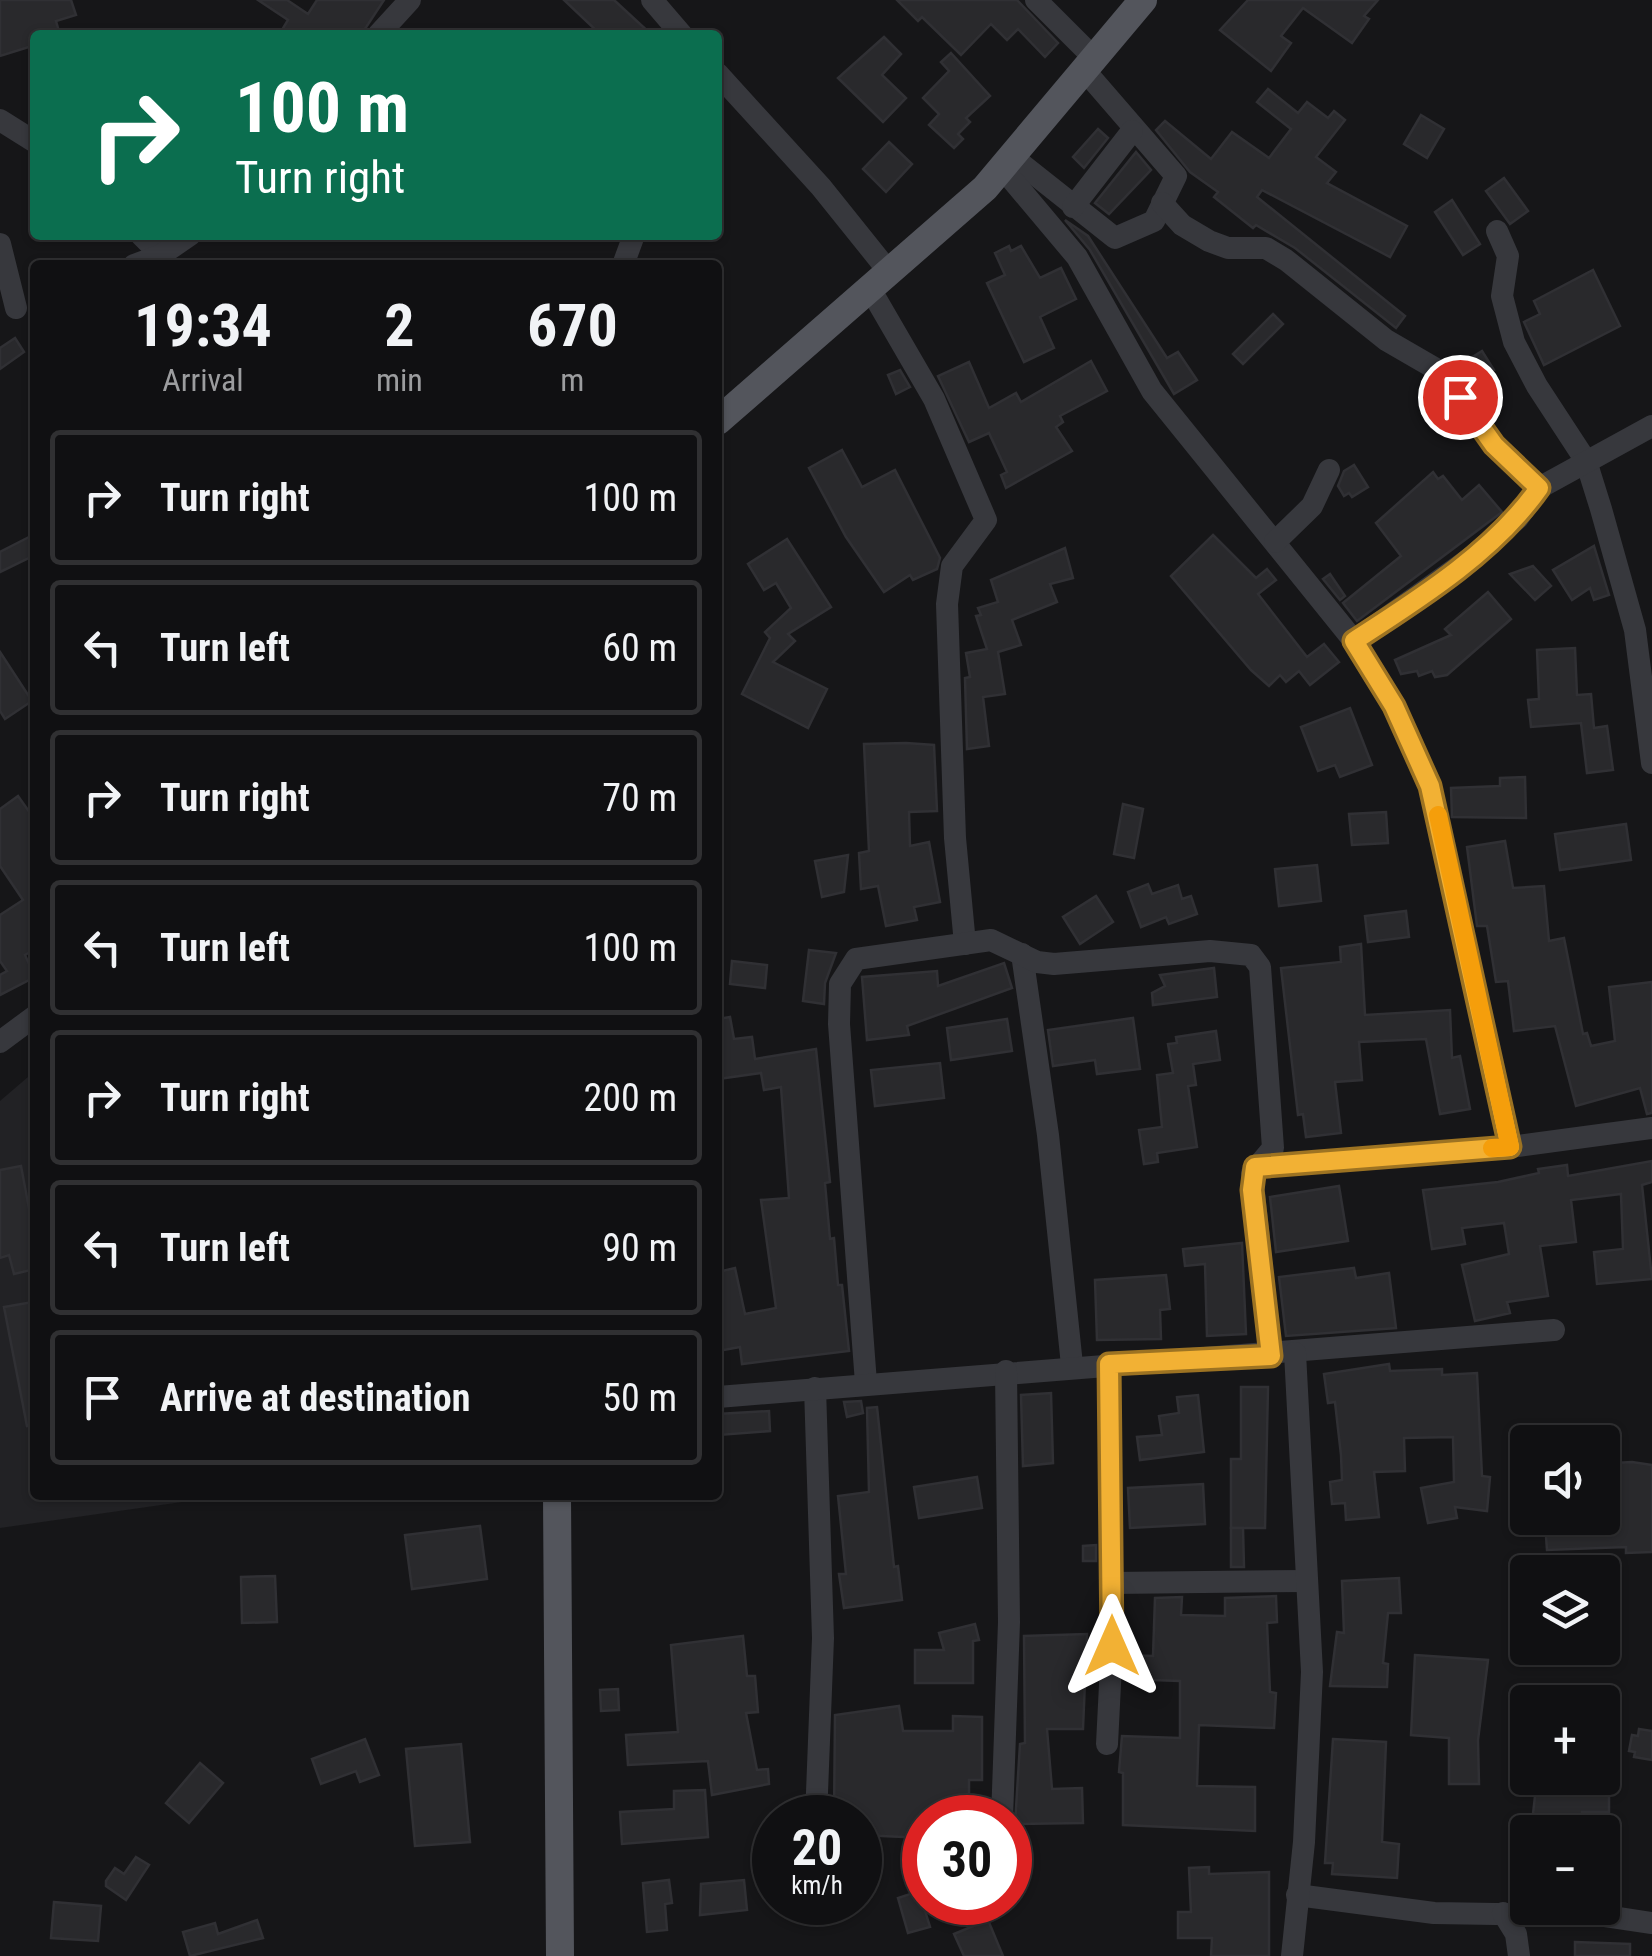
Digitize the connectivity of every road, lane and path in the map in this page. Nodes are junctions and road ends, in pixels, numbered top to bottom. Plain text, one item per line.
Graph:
1 (410, 0) edge
2 (652, 0) edge
3 (1036, 0) edge
4 (1143, 0) edge
5 (383, 30) edge
6 (678, 30) edge
7 (1091, 66) junction
8 (722, 78) edge
9 (0, 120) edge
10 (1132, 131) junction
11 (30, 139) edge
12 (1009, 164) junction
13 (1162, 204) junction
14 (1073, 207) junction
15 (1497, 232) dead end
16 (146, 240) edge
17 (183, 240) edge
18 (0, 244) edge
19 (161, 255) junction
20 (148, 260) edge
21 (879, 280) junction
22 (17, 310) edge
23 (722, 417) edge
24 (1652, 426) edge
25 (1586, 461) junction
26 (1329, 470) dead end
27 (1539, 488) junction
28 (1275, 542) junction
29 (1643, 630) edge
30 (1354, 641) junction
31 (1652, 763) edge
32 (966, 944) junction
33 (1022, 954) junction
34 (30, 1020) edge
35 (0, 1042) edge
36 (1652, 1128) edge
37 (1510, 1147) junction
38 (1255, 1167) junction
39 (1554, 1330) dead end
40 (1283, 1354) junction
41 (1109, 1364) junction
42 (1072, 1366) junction
43 (1006, 1371) junction
44 (866, 1383) junction
45 (815, 1388) junction
46 (722, 1397) edge
47 (558, 1500) edge
48 (1306, 1581) junction
49 (1111, 1583) junction
50 (1106, 1744) dead end
51 (817, 1795) edge
52 (1003, 1795) edge
53 (1298, 1895) junction
54 (1503, 1913) junction
55 (1652, 1923) edge
56 (560, 1956) edge
57 (1292, 1956) edge
58 (1519, 1956) edge

1 - 5 street
2 - 6 street
3 - 7 street
4 - 7 main road
7 - 10 street
7 - 12 main road
8 - 21 street
9 - 11 street
10 - 13 street
10 - 14 street
12 - 14 street
12 - 21 main road
12 - 28 street
13 - 14 street
13 - 27 street
15 - 25 street
16 - 19 street
17 - 19 street
18 - 22 street
19 - 20 street
21 - 23 main road
21 - 32 street
24 - 25 street
25 - 27 street
25 - 29 street
26 - 28 street
27 - 30 street
28 - 30 street
29 - 31 street
30 - 37 street
32 - 33 street
32 - 44 street
33 - 38 street
33 - 42 street
34 - 35 street
36 - 37 street
37 - 38 street
38 - 40 street
39 - 40 street
40 - 41 street
40 - 48 street
41 - 42 street
41 - 49 street
42 - 43 street
43 - 44 street
43 - 52 street
44 - 45 street
45 - 46 street
45 - 51 street
47 - 56 main road
48 - 49 street
48 - 53 street
49 - 50 street
53 - 54 street
53 - 57 street
54 - 55 street
54 - 58 street

